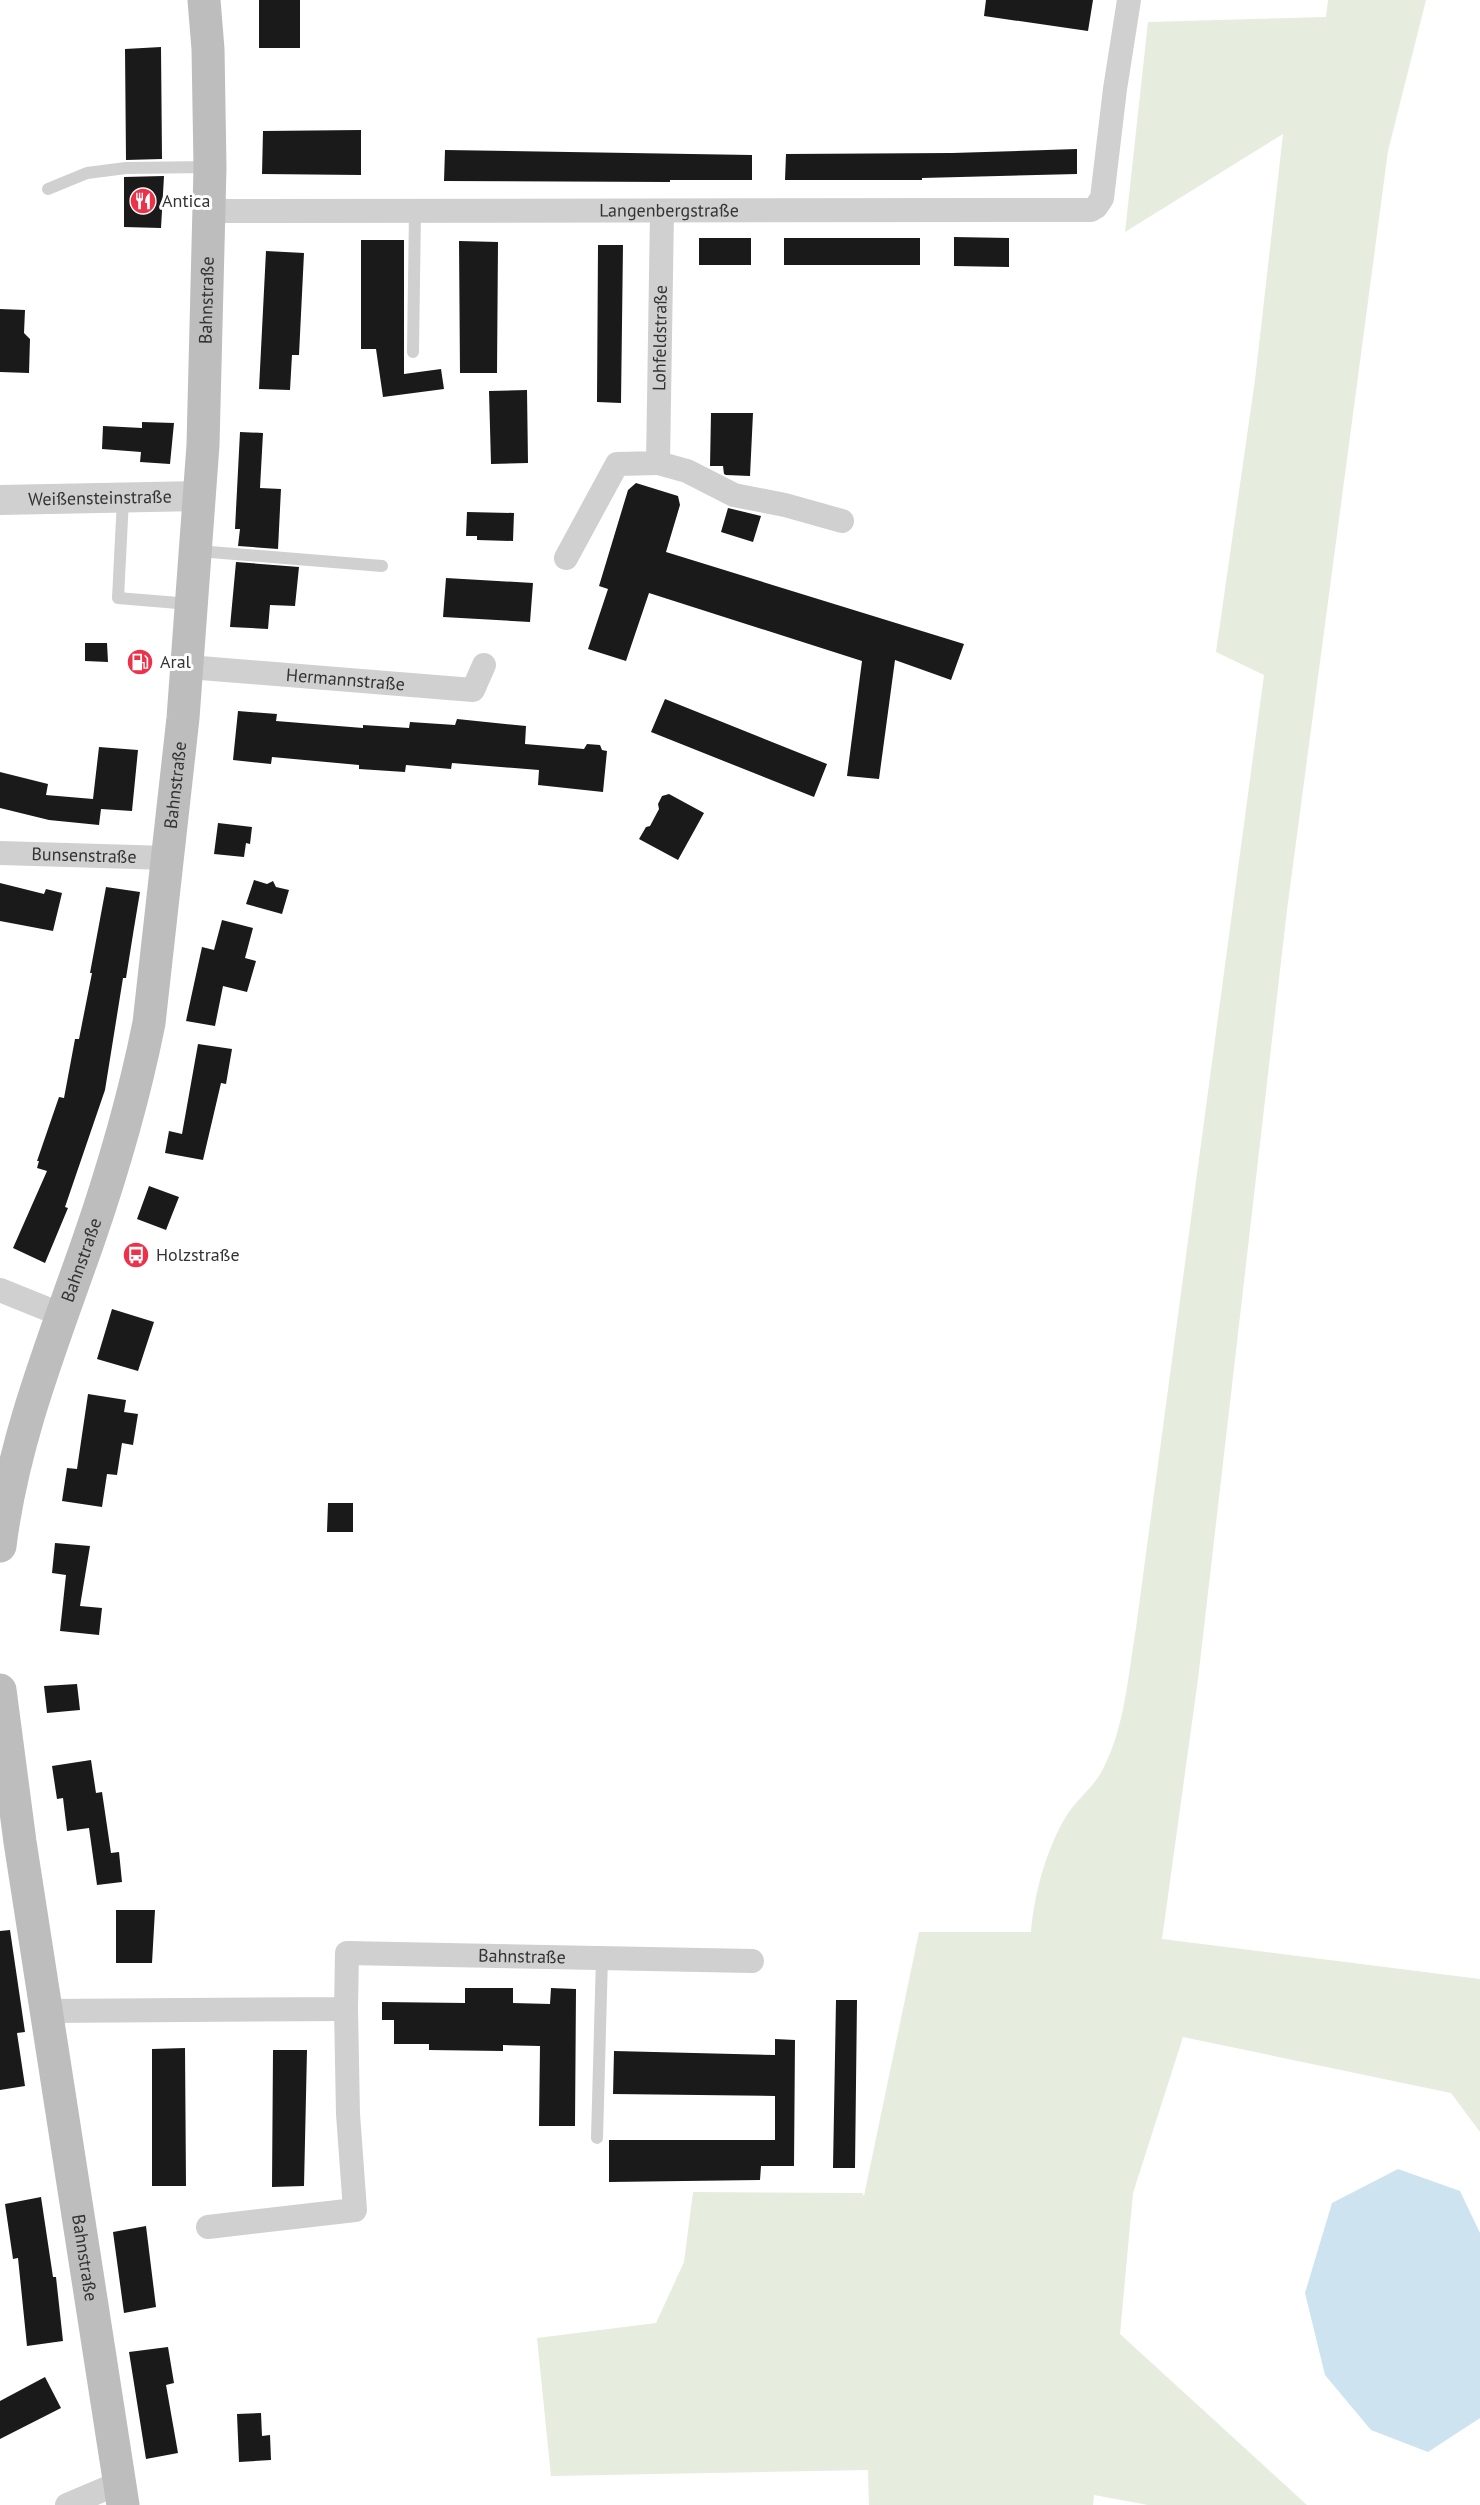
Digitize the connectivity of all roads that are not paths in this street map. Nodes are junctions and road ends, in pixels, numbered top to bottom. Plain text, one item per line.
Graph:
1 (204, 0) edge
2 (1129, 0) edge
3 (210, 166) junction
4 (48, 189) dead end
5 (209, 211) junction
6 (415, 211) junction
7 (662, 212) junction
8 (413, 352) dead end
9 (658, 463) junction
10 (200, 496) junction
11 (123, 497) junction
12 (0, 500) edge
13 (842, 521) dead end
14 (196, 551) junction
15 (566, 558) dead end
16 (382, 566) dead end
17 (192, 604) junction
18 (484, 664) dead end
19 (188, 667) junction
20 (0, 853) edge
21 (168, 858) junction
22 (0, 1290) edge
23 (62, 1315) junction
24 (0, 1546) edge
25 (0, 1690) edge
26 (10, 1843) edge
27 (602, 1958) junction
28 (752, 1961) dead end
29 (346, 2009) junction
30 (46, 2011) junction
31 (597, 2138) dead end
32 (208, 2227) dead end
33 (121, 2494) edge
34 (67, 2505) edge

1 - 3 main road, Bahnstraße
2 - 7 street, Langenbergstraße
3 - 4 lane
3 - 5 main road, Bahnstraße
5 - 6 street, Langenbergstraße
5 - 10 main road, Bahnstraße
6 - 7 street, Langenbergstraße
6 - 8 lane
7 - 9 street, Lohfeldstraße
9 - 13 street
9 - 15 street
10 - 11 street, Weißensteinstraße
10 - 14 main road, Bahnstraße
11 - 12 street, Weißensteinstraße
11 - 17 lane
14 - 16 lane
14 - 17 main road, Bahnstraße
17 - 19 main road, Bahnstraße
18 - 19 street, Hermannstraße
19 - 21 main road, Bahnstraße
20 - 21 street, Bunsenstraße
21 - 23 main road, Bahnstraße
22 - 23 street
23 - 24 main road, Bahnstraße
25 - 26 main road, Bahnstraße
26 - 30 main road, Bahnstraße
27 - 28 street, Bahnstraße
27 - 29 street, Bahnstraße
27 - 31 lane
29 - 30 street
29 - 32 street, Bahnstraße
30 - 33 main road, Bahnstraße
33 - 34 street

